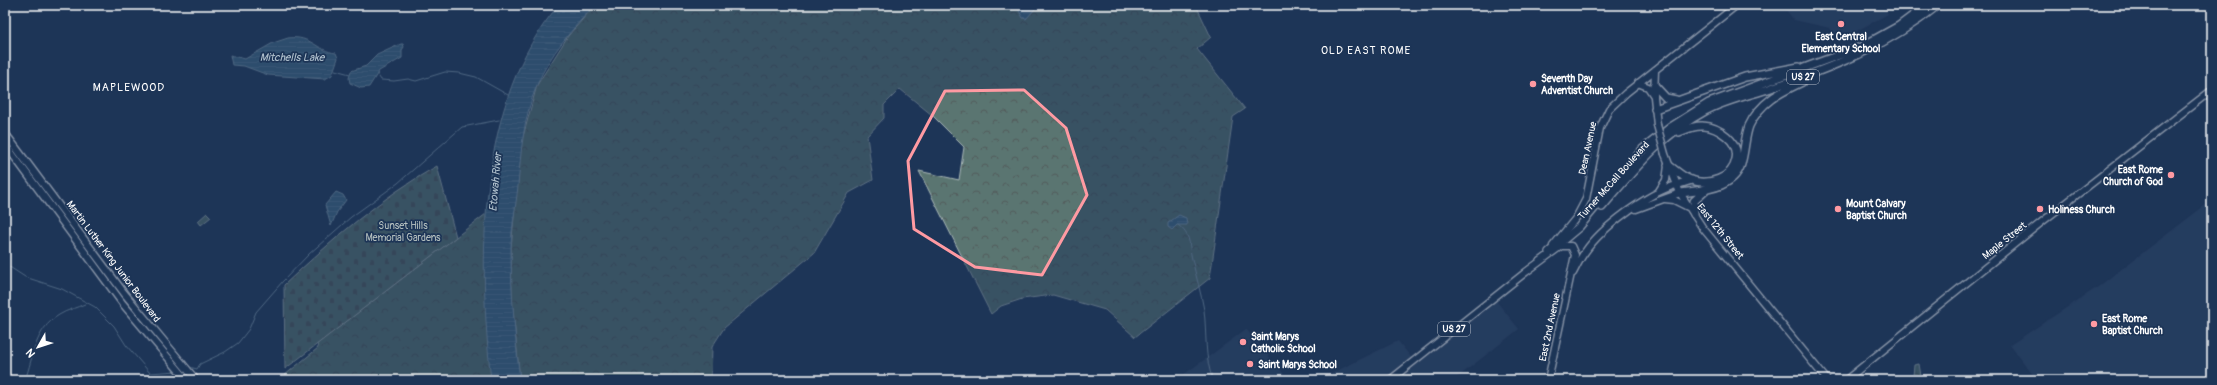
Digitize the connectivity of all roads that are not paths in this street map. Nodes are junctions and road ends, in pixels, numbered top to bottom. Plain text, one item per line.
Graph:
1 (1737, 5) edge
2 (1927, 5) edge
3 (1938, 5) edge
4 (1813, 65) junction
5 (1831, 68) junction
6 (1655, 70) junction
7 (1638, 83) junction
8 (1654, 85) junction
9 (2212, 90) edge
10 (1654, 97) junction
11 (1676, 100) junction
12 (1655, 110) junction
13 (5, 133) edge
14 (1664, 139) junction
15 (5, 144) edge
16 (1668, 164) junction
17 (1692, 180) junction
18 (1676, 185) junction
19 (1707, 190) junction
20 (1658, 192) junction
21 (1680, 193) junction
22 (1663, 198) junction
23 (1689, 207) junction
24 (1630, 211) junction
25 (1694, 214) junction
26 (1561, 246) junction
27 (1549, 252) junction
28 (1542, 259) junction
29 (1570, 278) junction
30 (187, 380) edge
31 (196, 380) edge
32 (1390, 380) edge
33 (1548, 380) edge
34 (1827, 380) edge
35 (1846, 380) edge

1 - 6 main road, Dean Avenue
2 - 4 highway, Turner McCall Boulevard / US 27
3 - 5 highway, Turner McCall Boulevard / US 27
4 - 11 highway
4 - 27 highway, Turner McCall Boulevard / US 27
5 - 14 highway, Turner McCall Boulevard / US 27
5 - 19 highway
6 - 7 main road, Dean Avenue
6 - 8 main road, East 12th Street
7 - 10 main road
7 - 27 main road, Dean Avenue
8 - 10 main road, East 12th Street
8 - 11 highway
9 - 35 main road, Maple Street
10 - 12 main road, East 12th Street
11 - 12 highway
12 - 16 main road, East 12th Street, bridge
13 - 31 main road, Martin Luther King Junior Boulevard
14 - 17 highway
14 - 26 highway, Turner McCall Boulevard / US 27
15 - 30 main road, Martin Luther King Junior Boulevard
16 - 17 highway
16 - 18 main road, East 12th Street
16 - 20 main road
17 - 18 highway
18 - 20 main road
18 - 21 main road, East 12th Street
19 - 21 highway
19 - 25 highway
20 - 24 main road
21 - 22 main road
21 - 23 main road, East 12th Street
22 - 23 main road
22 - 24 main road
23 - 25 main road, East 12th Street
24 - 29 main road
25 - 34 main road, East 12th Street
26 - 28 main road, Turner McCall Boulevard / US 27
26 - 29 main road
27 - 28 main road, Turner McCall Boulevard / US 27
28 - 32 main road, Turner McCall Boulevard / US 27
29 - 33 main road, East 2nd Avenue

